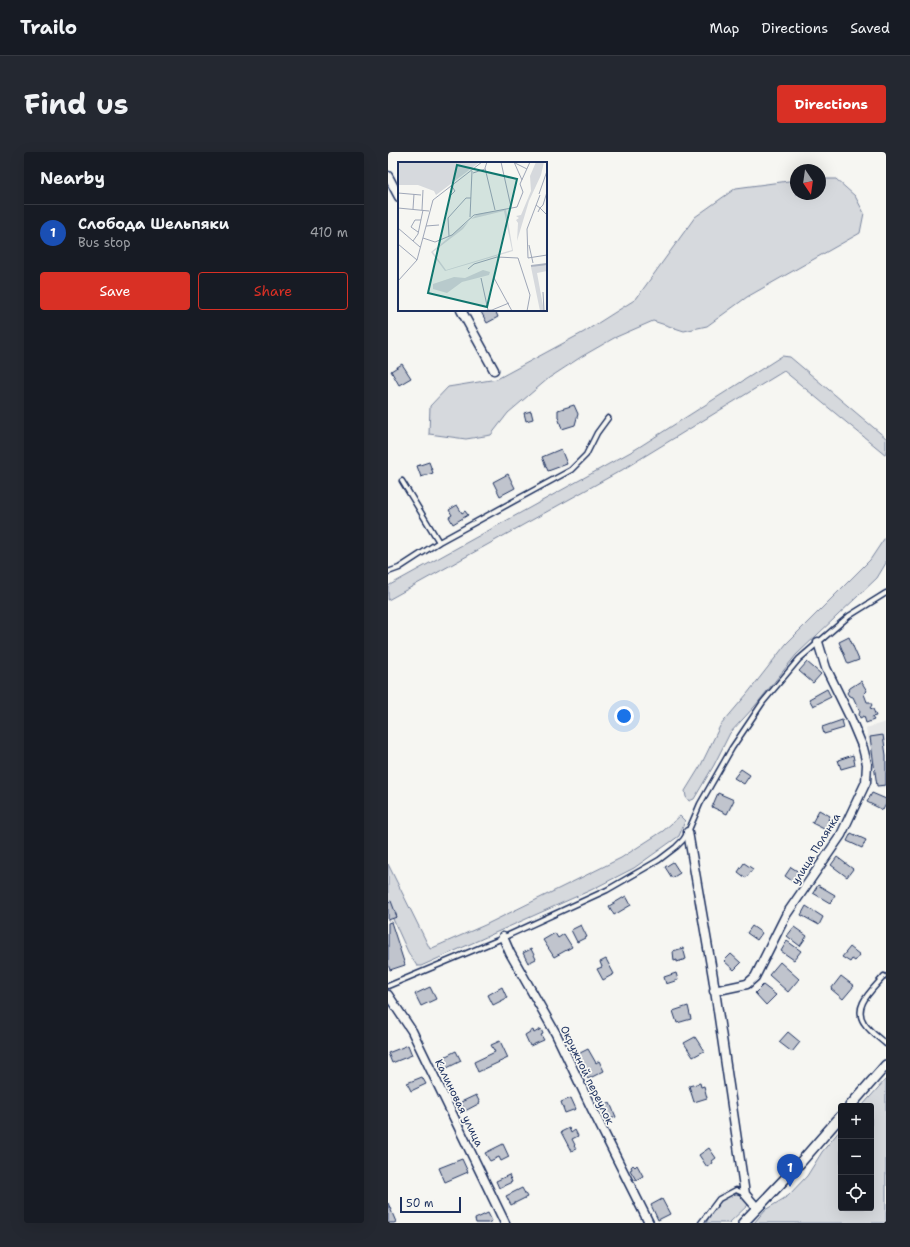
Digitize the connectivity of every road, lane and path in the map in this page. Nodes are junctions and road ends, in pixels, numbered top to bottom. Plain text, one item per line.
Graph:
1 (388, 176) edge
2 (398, 194) edge
3 (462, 311) edge
4 (494, 370) dead end
5 (608, 418) dead end
6 (402, 480) dead end
7 (439, 542) junction
8 (388, 572) edge
9 (886, 593) edge
10 (818, 642) junction
11 (688, 832) junction
12 (503, 937) junction
13 (884, 976) dead end
14 (388, 986) edge
15 (714, 991) junction
16 (388, 996) edge
17 (886, 1044) edge
18 (886, 1065) edge
19 (853, 1103) edge
20 (838, 1119) edge
21 (745, 1194) junction
22 (757, 1208) junction
23 (505, 1223) edge
24 (649, 1223) edge
25 (702, 1223) edge
26 (743, 1223) edge

1 - 2 street
3 - 4 street
5 - 7 lane
6 - 7 lane
7 - 8 lane
9 - 10 lane
10 - 11 lane
10 - 15 street, улица Полянка
11 - 12 lane
11 - 15 street
12 - 14 lane
12 - 24 street, Окружной переулок
13 - 17 lane
15 - 21 street
16 - 23 street, Калиновая улица
18 - 19 street
20 - 22 street
21 - 22 street
21 - 25 lane
22 - 26 street

